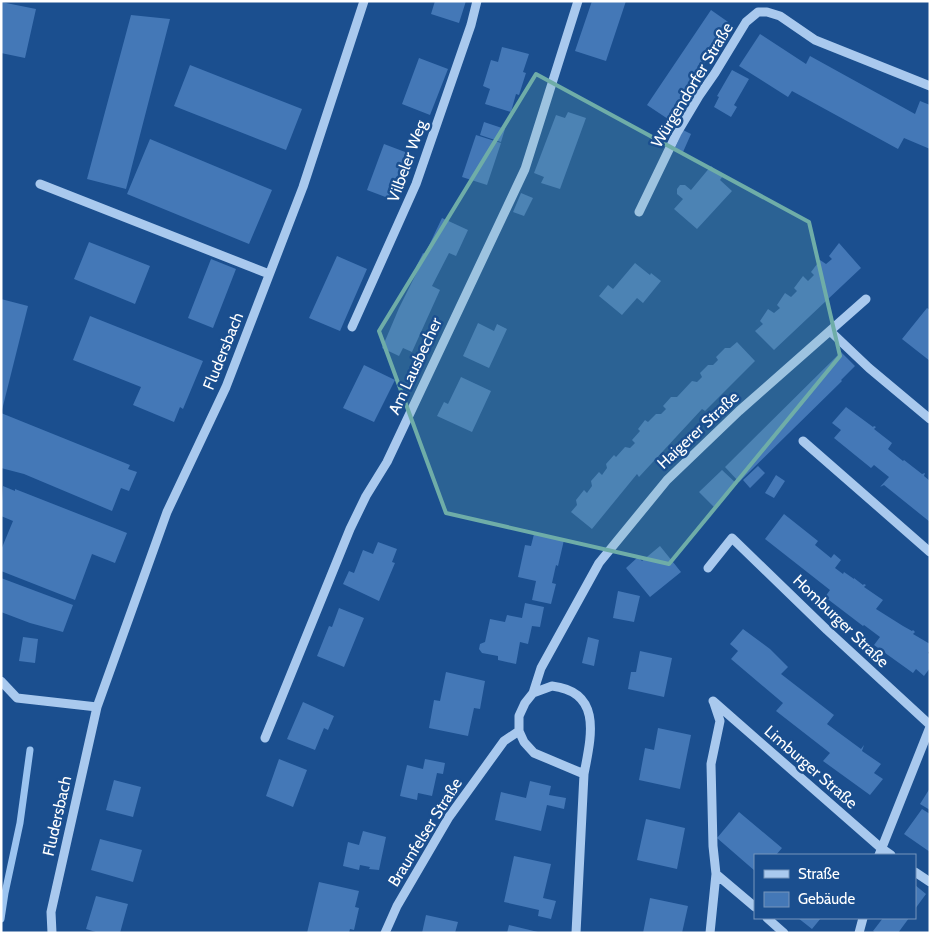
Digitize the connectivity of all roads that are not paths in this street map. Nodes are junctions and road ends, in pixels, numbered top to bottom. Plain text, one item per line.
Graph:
1 (364, 1) edge
2 (477, 1) edge
3 (578, 1) edge
4 (930, 86) edge
5 (40, 184) dead end
6 (639, 212) dead end
7 (269, 274) junction
8 (866, 299) dead end
9 (352, 327) dead end
10 (830, 331) junction
11 (930, 419) edge
12 (803, 441) dead end
13 (930, 552) edge
14 (708, 568) dead end
15 (1, 681) edge
16 (533, 693) junction
17 (97, 707) junction
18 (930, 726) edge
19 (519, 731) junction
20 (265, 738) dead end
21 (584, 774) junction
22 (880, 852) edge
23 (916, 873) edge
24 (716, 874) junction
25 (930, 882) edge
26 (754, 906) edge
27 (768, 919) edge
28 (863, 919) edge
29 (52, 933) edge
30 (385, 933) edge
31 (576, 933) edge
32 (710, 933) edge
33 (784, 933) edge
34 (860, 933) edge

1 - 7 street, Fludersbach
2 - 9 street, Vilbeler Weg
3 - 20 street, Am Lausbecher
4 - 6 street, Würgendorfer Straße
5 - 7 street
7 - 17 street, Fludersbach
8 - 10 street, Haigerer Straße
10 - 11 street
10 - 16 street, Haigerer Straße
12 - 13 street
14 - 18 street, Homburger Straße
15 - 17 street
16 - 19 street
16 - 21 street
17 - 29 street, Fludersbach
18 - 22 street
19 - 21 street
19 - 30 street, Braunfelser Straße
21 - 31 street
22 - 24 street, Limburger Straße
23 - 25 street
24 - 26 street
24 - 32 street
27 - 33 street
28 - 34 street

